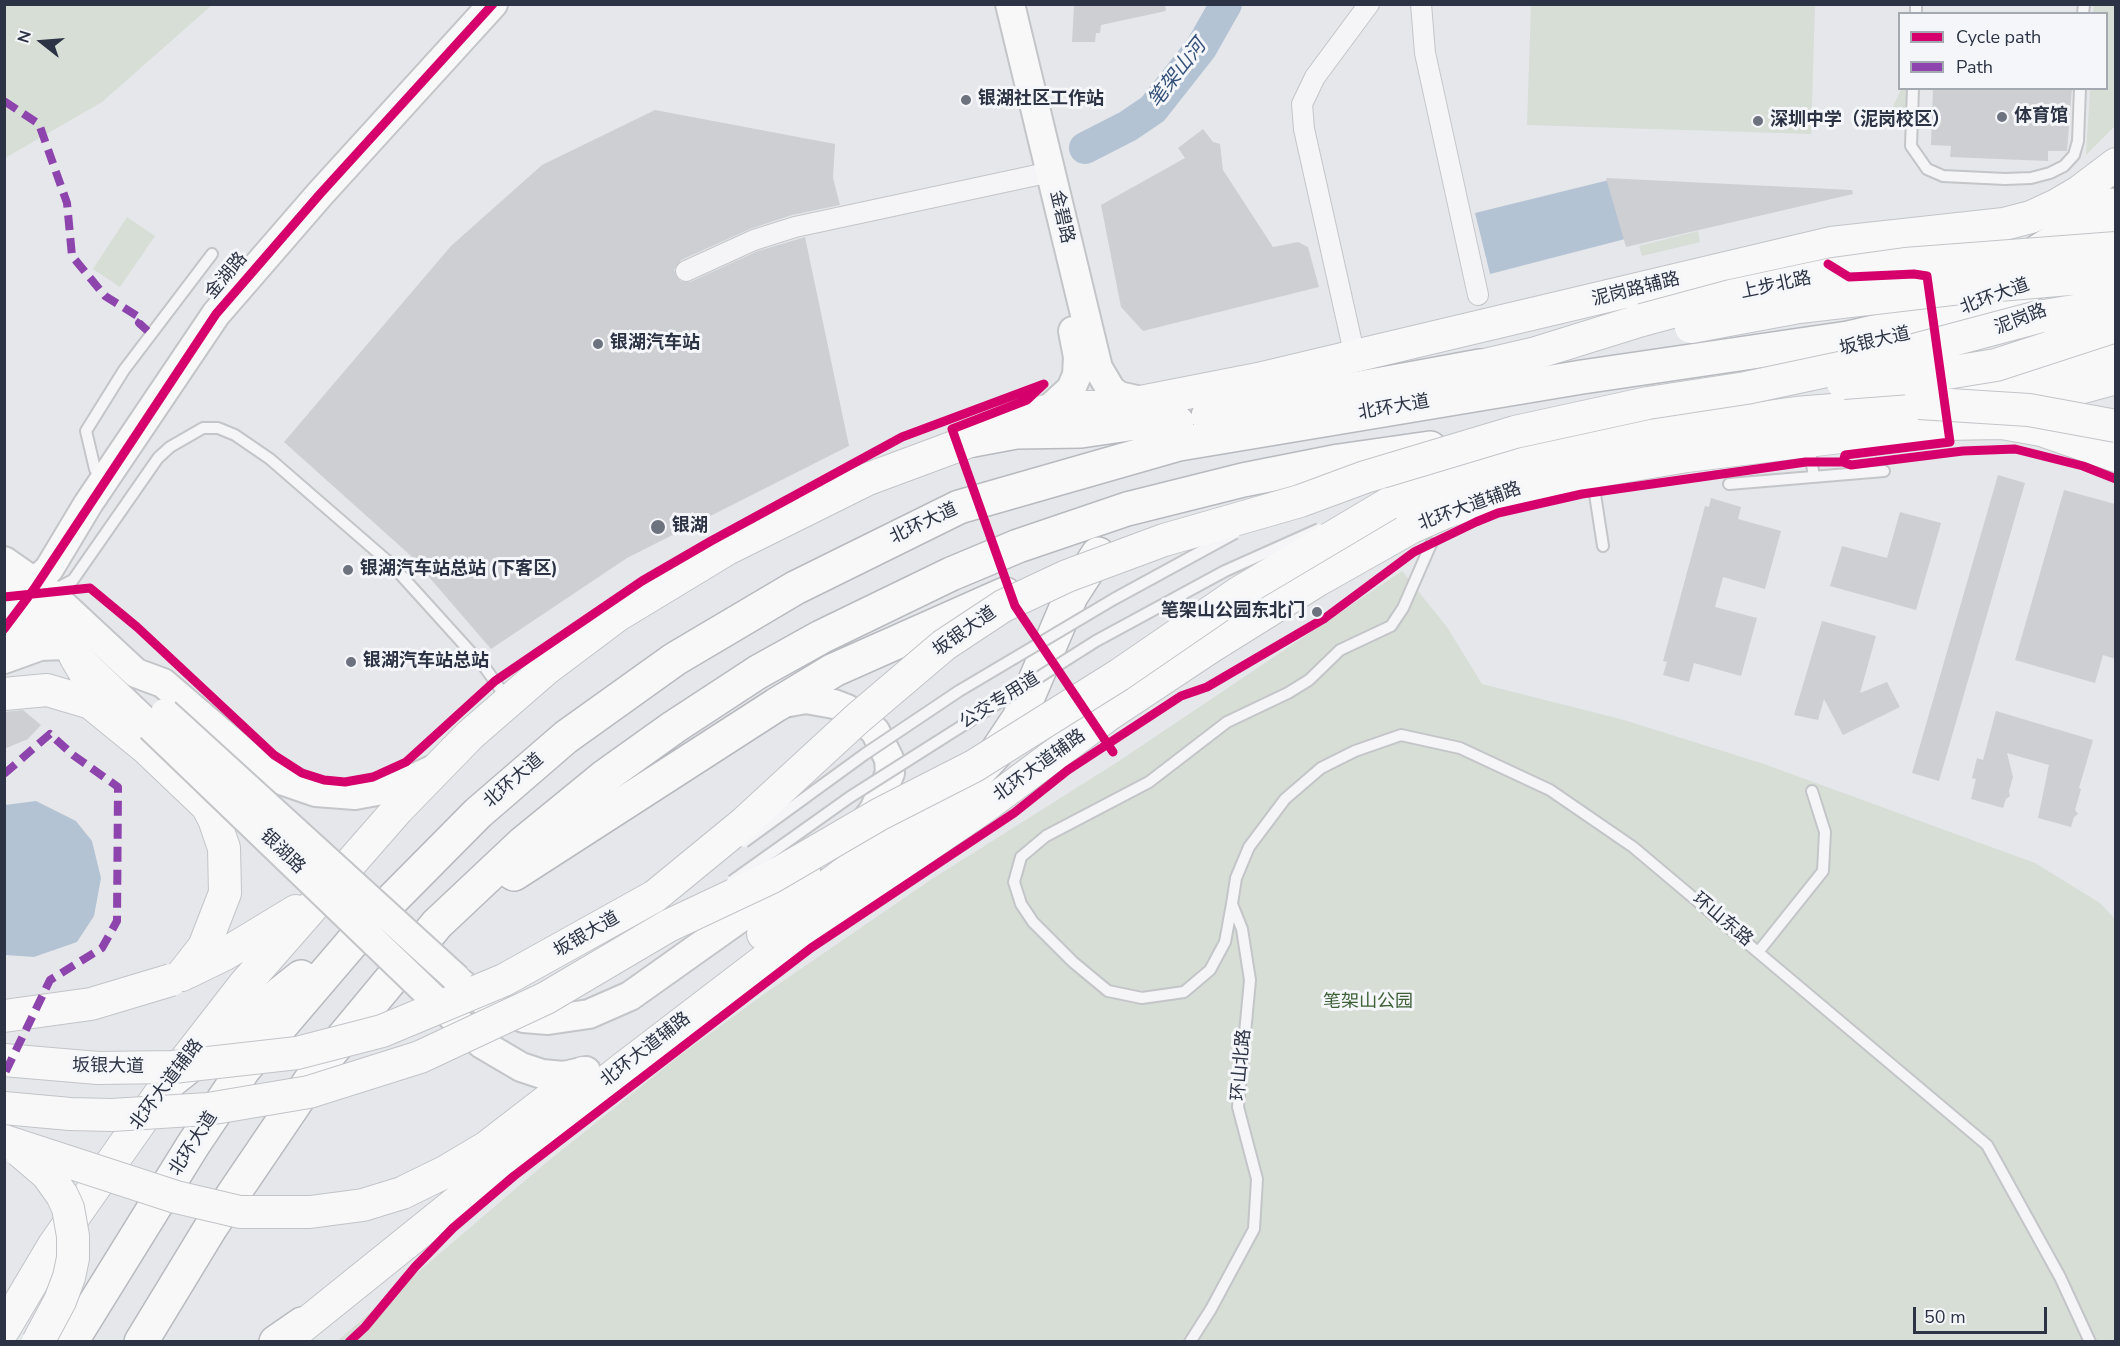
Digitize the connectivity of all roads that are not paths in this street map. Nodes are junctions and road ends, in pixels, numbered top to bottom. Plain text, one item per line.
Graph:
1 (493, 4) edge
2 (999, 4) edge
3 (1010, 4) edge
4 (1369, 4) edge
5 (1421, 4) edge
6 (1913, 90) edge
7 (2080, 90) edge
8 (2115, 164) edge
9 (1044, 174) junction
10 (2115, 202) edge
11 (2115, 224) edge
12 (2115, 248) edge
13 (212, 254) dead end
14 (686, 272) dead end
15 (2115, 273) edge
16 (2115, 304) edge
17 (1481, 311) junction
18 (2115, 326) edge
19 (1643, 328) junction
20 (1834, 340) junction
21 (2115, 353) edge
22 (1355, 357) junction
23 (1480, 366) joint
24 (2115, 378) edge
25 (1746, 388) junction
26 (1145, 402) junction
27 (1919, 403) junction
28 (1048, 410) junction
29 (1177, 422) junction
30 (1944, 424) junction
31 (2115, 426) edge
32 (973, 440) junction
33 (1809, 440) junction
34 (2115, 456) edge
35 (1884, 471) dead end
36 (1592, 472) junction
37 (1814, 477) junction
38 (1243, 480) junction
39 (1729, 484) dead end
40 (95, 494) junction
41 (1300, 501) junction
42 (1388, 504) junction
43 (959, 507) junction
44 (1431, 544) dead end
45 (1603, 546) dead end
46 (1101, 549) junction
47 (4, 561) edge
48 (26, 595) edge
49 (4, 648) edge
50 (70, 650) junction
51 (4, 659) edge
52 (136, 673) junction
53 (4, 694) edge
54 (508, 700) junction
55 (776, 705) junction
56 (1108, 715) junction
57 (154, 729) junction
58 (439, 766) junction
59 (1812, 791) dead end
60 (946, 807) junction
61 (322, 895) junction
62 (656, 896) junction
63 (1232, 904) junction
64 (437, 924) junction
65 (366, 926) junction
66 (668, 926) junction
67 (1758, 951) junction
68 (176, 977) junction
69 (4, 1016) edge
70 (4, 1060) edge
71 (586, 1071) junction
72 (167, 1083) junction
73 (4, 1108) edge
74 (4, 1141) edge
75 (4, 1329) edge
76 (287, 1336) edge
77 (38, 1341) edge
78 (71, 1341) edge
79 (141, 1341) edge
80 (1190, 1341) edge
81 (2090, 1341) edge

1 - 40 street, 金湖路
2 - 9 street, 金碧路
3 - 9 street, 金碧路
4 - 22 street
5 - 17 street
6 - 7 lane
8 - 17 main road, 泥岗路辅路
9 - 14 street
9 - 26 street, 金碧路
9 - 28 street, 金碧路
10 - 20 highway
11 - 20 highway, 北环大道
12 - 19 main road, 上步北路, bridge
13 - 40 lane
15 - 19 main road, bridge
15 - 38 highway, 泥岗路, bridge
16 - 25 main road, 坂银大道, bridge
17 - 22 main road, 泥岗路辅路
18 - 25 main road, bridge
19 - 23 main road, 上步北路
20 - 43 highway, 北环大道
21 - 27 main road, bridge
22 - 26 main road, 泥岗路辅路
23 - 29 highway
24 - 30 main road
25 - 41 main road, 坂银大道, bridge
26 - 28 main road, 北环大道辅路
27 - 31 main road, 坂银大道, bridge
27 - 42 main road, 坂银大道
28 - 32 main road, 北环大道辅路
29 - 32 highway
29 - 43 highway
30 - 33 main road, 北环大道辅路
30 - 34 main road
32 - 54 main road, 北环大道辅路
33 - 36 main road, 北环大道辅路
33 - 37 lane
35 - 37 lane
36 - 45 lane
36 - 56 main road, 北环大道辅路
37 - 39 lane
38 - 46 highway
38 - 64 highway
40 - 48 street, 金湖路
41 - 62 lane, 公交专用道, bridge
41 - 62 main road, 坂银大道, bridge
42 - 66 main road, 坂银大道, bridge
42 - 66 lane, 公交专用道, bridge
43 - 65 highway, 北环大道
44 - 63 lane
46 - 55 highway
46 - 60 highway
47 - 48 street
48 - 49 street, 金湖路
48 - 50 street
48 - 52 street
48 - 54 lane
50 - 51 street
50 - 57 main road
52 - 57 street
52 - 58 street
53 - 57 main road
54 - 58 main road, 北环大道辅路
55 - 57 street, bridge
55 - 64 highway
56 - 60 main road
56 - 76 main road, 北环大道辅路
57 - 68 main road
57 - 71 street, 银湖路, bridge
58 - 61 main road, 北环大道辅路
59 - 67 lane
60 - 71 main road
61 - 68 main road
61 - 72 main road, 北环大道辅路
62 - 70 main road, 坂银大道, bridge
63 - 67 lane, 环山东路
63 - 80 lane, 环山北路
64 - 79 highway
65 - 72 highway
65 - 78 highway, 北环大道
66 - 73 main road, 坂银大道, bridge
67 - 81 lane, 环山东路
68 - 69 main road, bridge
71 - 74 main road, bridge
72 - 75 main road, 北环大道辅路
74 - 77 main road, bridge

